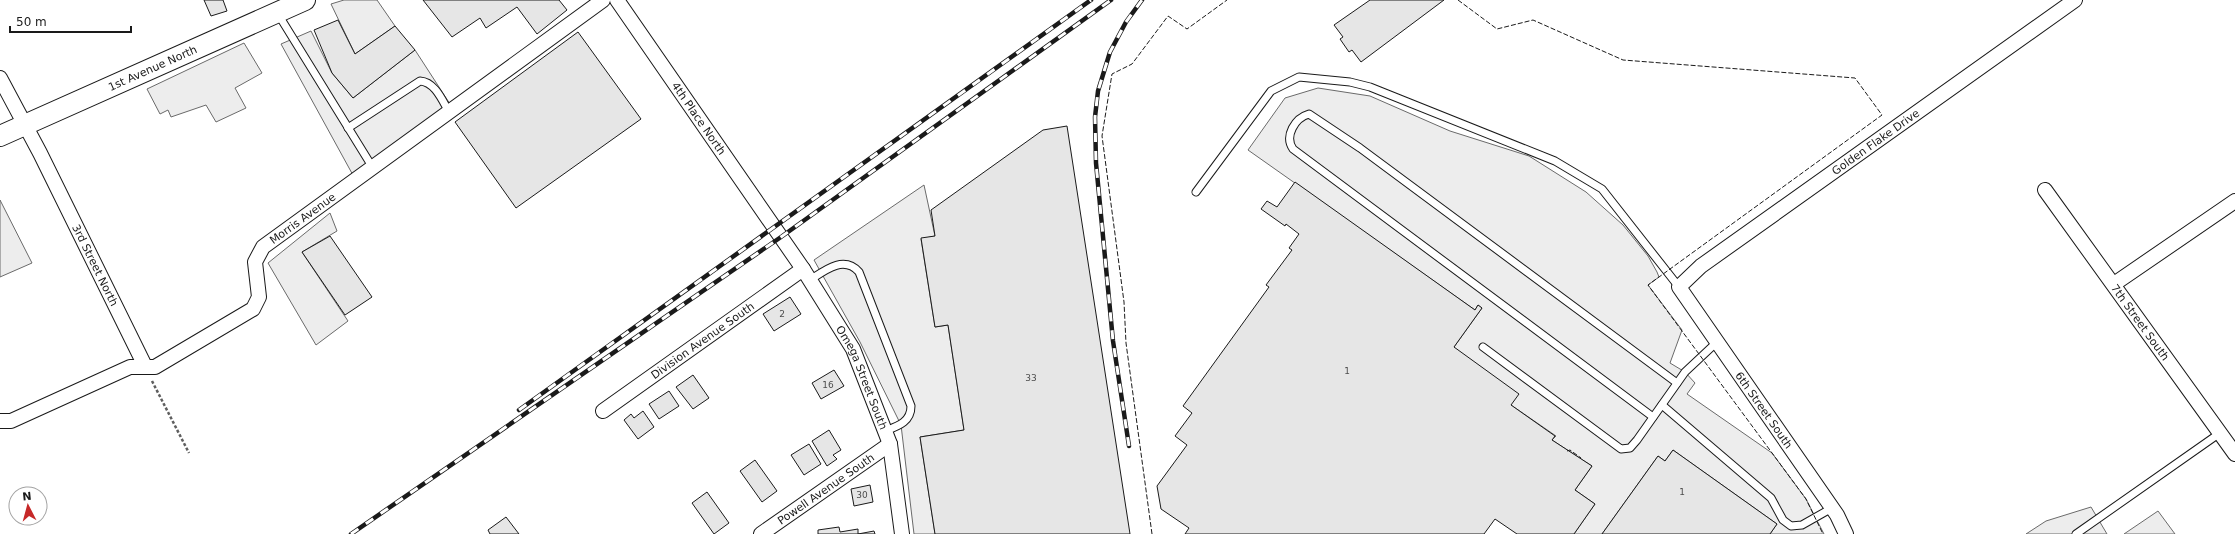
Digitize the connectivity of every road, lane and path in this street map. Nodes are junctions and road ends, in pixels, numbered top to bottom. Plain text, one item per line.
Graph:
1 (305, 0) edge
2 (603, 0) edge
3 (617, 0) edge
4 (2075, 0) edge
5 (276, 13) junction
6 (0, 78) edge
7 (449, 112) junction
8 (24, 125) junction
9 (348, 128) junction
10 (0, 136) edge
11 (373, 168) junction
12 (2045, 190) dead end
13 (1196, 192) dead end
14 (2235, 201) edge
15 (781, 237) joint
16 (806, 275) junction
17 (2114, 284) junction
18 (1679, 287) junction
19 (1717, 342) junction
20 (1484, 347) dead end
21 (145, 366) junction
22 (1677, 383) junction
23 (1662, 405) junction
24 (603, 411) dead end
25 (1653, 417) junction
26 (0, 421) edge
27 (2220, 433) junction
28 (887, 438) junction
29 (189, 454) dead end
30 (2235, 454) edge
31 (1832, 508) junction
32 (761, 534) edge
33 (902, 534) edge
34 (1846, 534) edge
35 (2076, 534) edge

1 - 5 street, 1st Avenue North
2 - 7 street, Morris Avenue
3 - 15 street, 4th Place North
4 - 18 street, Golden Flake Drive
5 - 8 street, 1st Avenue North
5 - 9 lane
6 - 8 street, 3rd Street North
7 - 9 lane
7 - 11 street, Morris Avenue
8 - 10 street, 1st Avenue North
8 - 21 street, 3rd Street North
9 - 11 lane
11 - 21 street, Morris Avenue
12 - 17 street, 7th Street South
13 - 18 lane
14 - 17 street
15 - 16 street, Omega Street South
16 - 24 street, Division Avenue South
16 - 28 street, Omega Street South
16 - 28 lane
17 - 27 street, 7th Street South
18 - 19 street, 6th Street South
19 - 22 lane
19 - 31 street, 6th Street South
20 - 25 lane
21 - 26 street, Morris Avenue
21 - 29 path
22 - 23 lane
22 - 25 lane
23 - 25 lane
23 - 31 lane
27 - 30 street, 7th Street South
27 - 35 lane
28 - 32 street, Powell Avenue South
28 - 33 street, Omega Street South
31 - 34 street, 6th Street South

